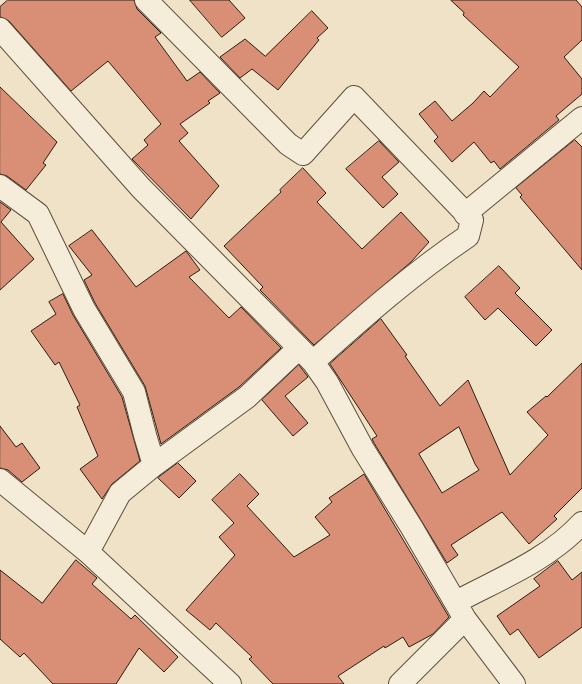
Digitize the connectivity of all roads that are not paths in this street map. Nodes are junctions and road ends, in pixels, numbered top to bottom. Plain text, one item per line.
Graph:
1 (146, 0) edge
2 (0, 29) edge
3 (582, 118) edge
4 (0, 186) edge
5 (465, 214) junction
6 (306, 355) junction
7 (154, 465) junction
8 (0, 480) edge
9 (582, 523) edge
10 (88, 552) junction
11 (460, 611) junction
12 (230, 684) edge
13 (400, 684) edge
14 (514, 684) edge

1 - 5 street
2 - 6 street
3 - 5 street
4 - 7 street
5 - 6 street
6 - 7 street
6 - 11 street
7 - 10 street
8 - 10 street
9 - 11 street
10 - 12 street
11 - 13 street
11 - 14 street

